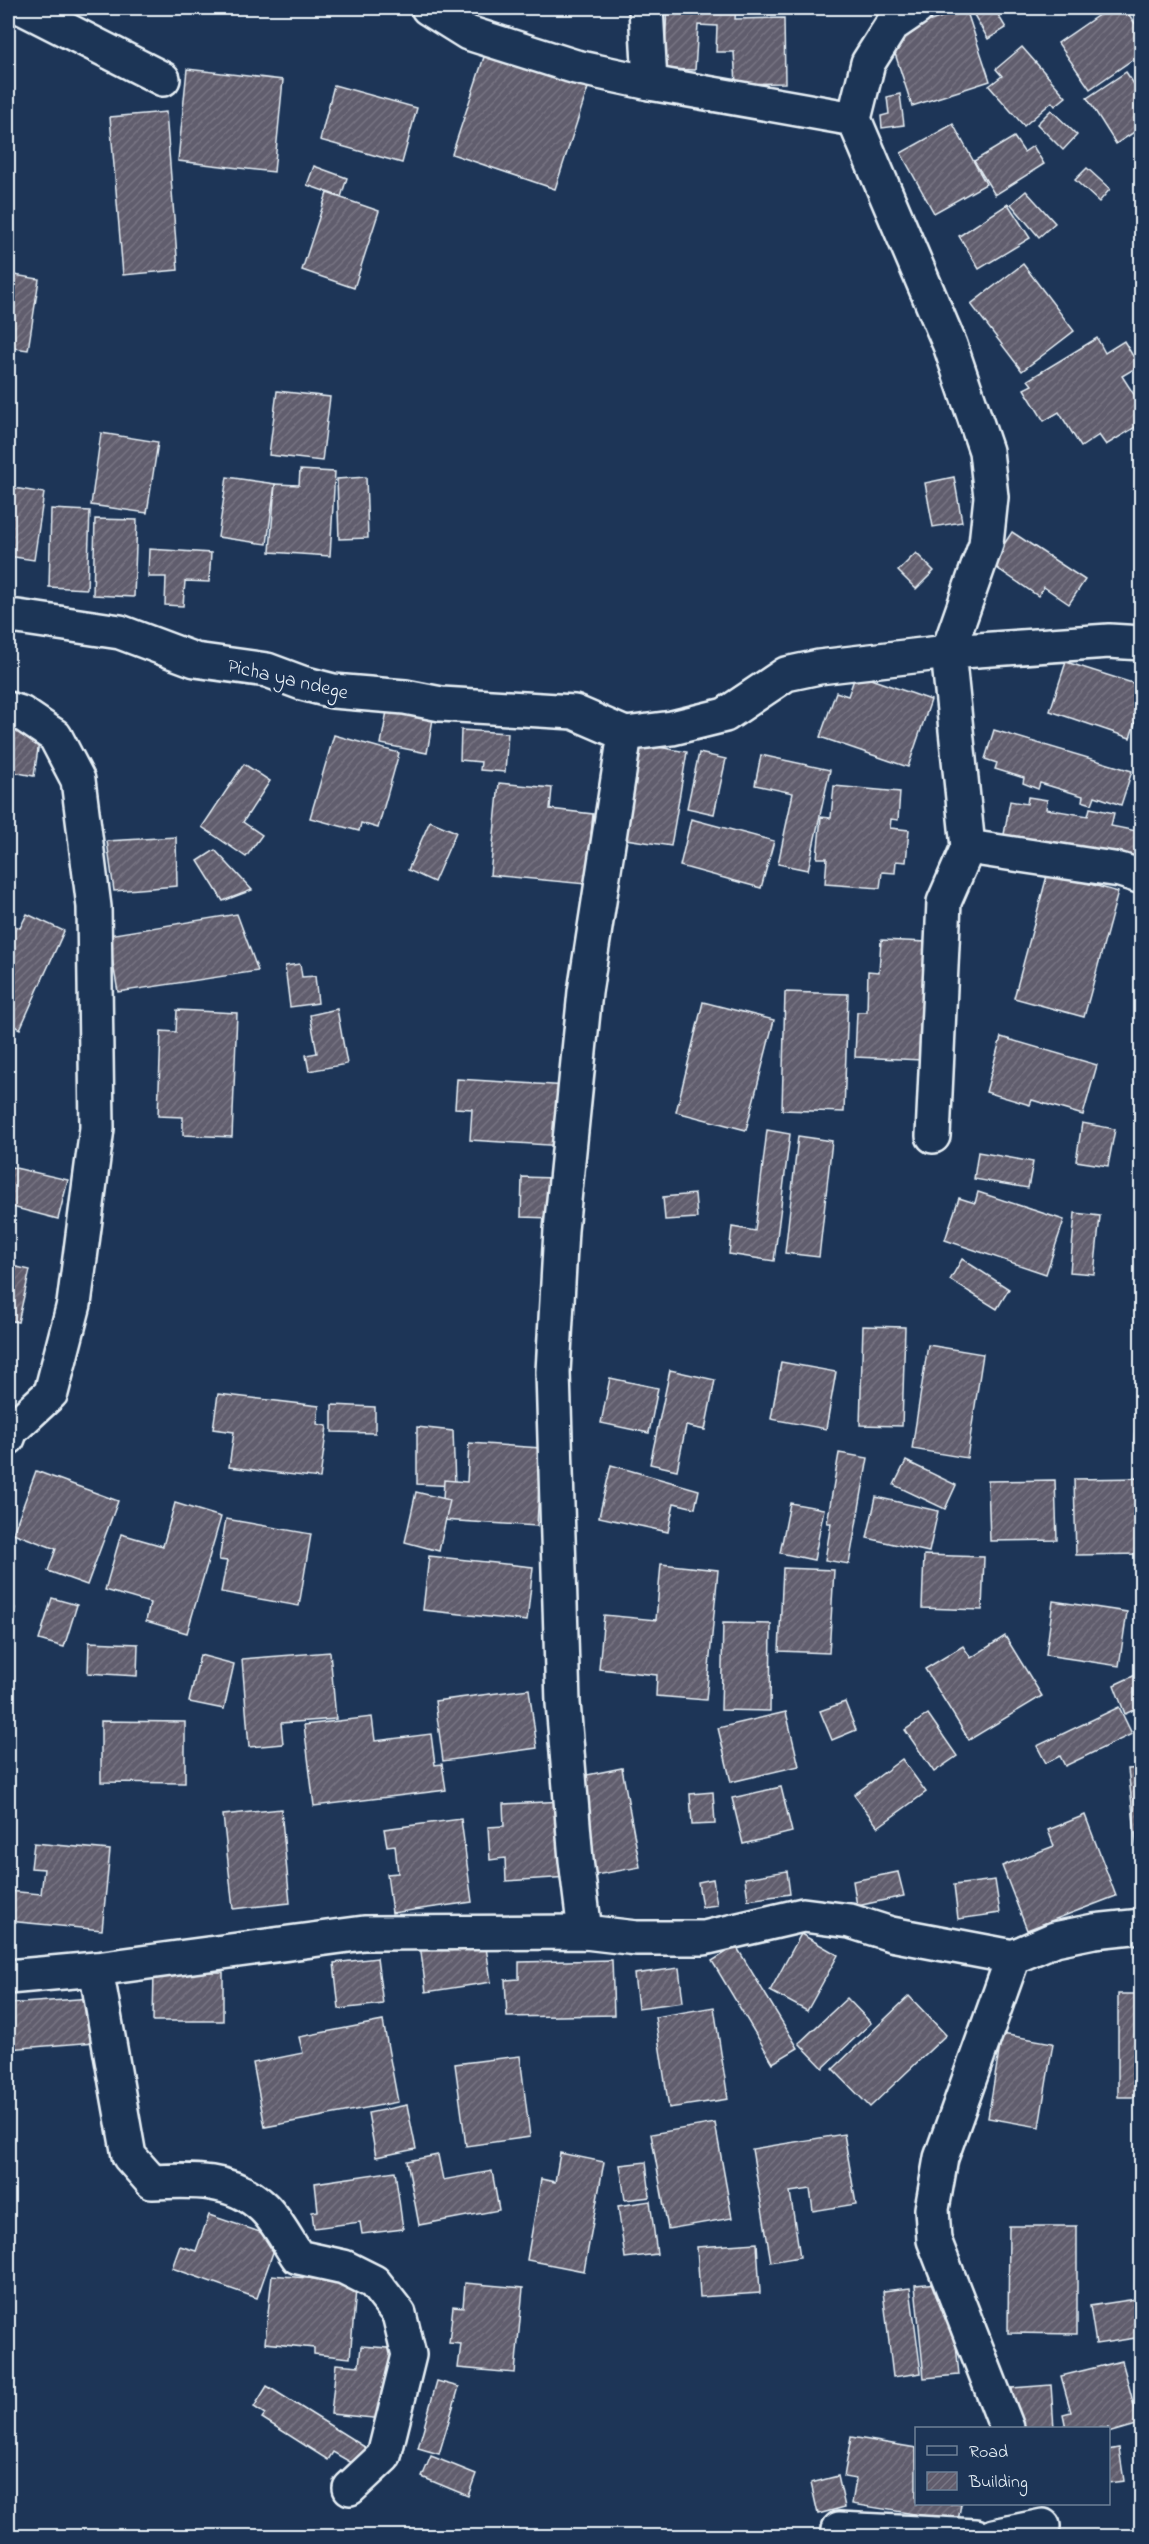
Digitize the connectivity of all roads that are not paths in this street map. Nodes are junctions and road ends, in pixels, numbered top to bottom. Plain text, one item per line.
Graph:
1 (23, 8) edge
2 (428, 8) edge
3 (646, 8) edge
4 (917, 8) edge
5 (163, 79) dead end
6 (650, 83) junction
7 (854, 119) junction
8 (8, 618) edge
9 (1142, 643) edge
10 (948, 652) junction
11 (8, 709) edge
12 (625, 734) junction
13 (968, 847) junction
14 (1142, 877) edge
15 (933, 1136) dead end
16 (8, 1438) edge
17 (1142, 1926) edge
18 (585, 1932) junction
19 (1013, 1957) junction
20 (96, 1969) junction
21 (8, 1977) edge
22 (1007, 2427) edge
23 (350, 2488) dead end
24 (1042, 2522) edge
25 (839, 2529) dead end
26 (976, 2536) edge
27 (994, 2536) edge

1 - 5 street
2 - 6 street
3 - 6 street
4 - 7 street
6 - 7 street
7 - 10 street
8 - 12 street, Picha ya ndege
9 - 10 street
10 - 12 street
10 - 13 street
11 - 16 street
12 - 18 street
13 - 14 street
13 - 15 street
17 - 19 street
18 - 19 street
18 - 20 street
19 - 22 street
20 - 21 street
20 - 23 street
24 - 27 street
25 - 26 street

